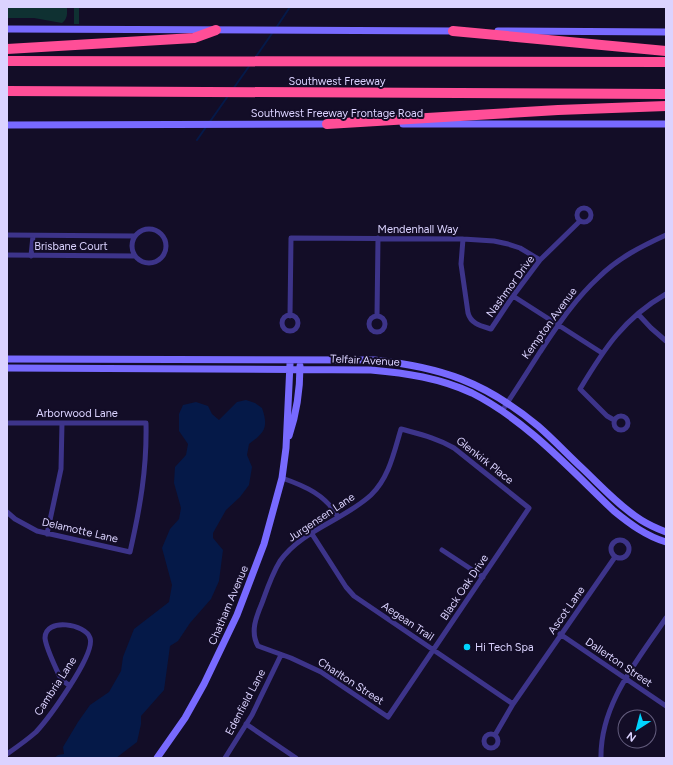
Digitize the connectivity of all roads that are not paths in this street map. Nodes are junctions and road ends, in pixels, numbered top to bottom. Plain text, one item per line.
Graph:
1 (7, 29) edge
2 (216, 30) junction
3 (453, 31) junction
4 (666, 32) edge
5 (7, 49) edge
6 (666, 51) edge
7 (7, 61) edge
8 (666, 62) edge
9 (7, 91) edge
10 (666, 94) edge
11 (666, 106) edge
12 (327, 124) junction
13 (666, 124) edge
14 (7, 125) edge
15 (580, 221) dead end
16 (7, 235) edge
17 (666, 235) edge
18 (33, 236) junction
19 (134, 236) junction
20 (378, 238) junction
21 (463, 239) junction
22 (7, 256) edge
23 (31, 256) junction
24 (135, 256) junction
25 (540, 260) junction
26 (666, 294) edge
27 (513, 296) junction
28 (638, 314) junction
29 (290, 316) dead end
30 (377, 316) dead end
31 (558, 325) junction
32 (666, 341) edge
33 (602, 353) junction
34 (7, 359) edge
35 (290, 360) junction
36 (300, 360) junction
37 (7, 368) edge
38 (291, 369) junction
39 (300, 369) junction
40 (507, 403) junction
41 (502, 411) junction
42 (614, 420) dead end
43 (7, 423) edge
44 (62, 423) junction
45 (401, 429) joint
46 (286, 448) junction
47 (282, 478) junction
48 (529, 508) joint
49 (7, 512) edge
50 (338, 517) junction
51 (666, 532) edge
52 (47, 534) junction
53 (312, 534) junction
54 (666, 542) edge
55 (442, 550) dead end
56 (130, 552) joint
57 (615, 557) dead end
58 (483, 577) junction
59 (666, 618) edge
60 (560, 634) junction
61 (258, 646) joint
62 (433, 651) junction
63 (281, 655) junction
64 (625, 679) junction
65 (70, 686) junction
66 (513, 704) junction
67 (666, 706) edge
68 (388, 717) joint
69 (246, 724) junction
70 (495, 735) dead end
71 (7, 754) edge
72 (157, 758) edge
73 (225, 758) edge
74 (296, 758) edge
75 (601, 758) edge

1 - 2 street
2 - 3 street
2 - 5 highway
3 - 4 street
3 - 6 highway
7 - 8 highway, Southwest Freeway
9 - 10 highway, Southwest Freeway
11 - 12 highway
12 - 13 street, Southwest Freeway Frontage Road
12 - 14 street, Southwest Freeway Frontage Road
15 - 25 street, Nashmor Drive
16 - 18 street, Brisbane Court
17 - 31 street, Kempton Avenue
18 - 19 street, Brisbane Court
18 - 23 street
19 - 24 street
19 - 24 street, Brisbane Court
20 - 21 street, Mendenhall Way
20 - 29 street, Mendenhall Way
20 - 30 street
21 - 25 street, Mendenhall Way
21 - 27 street, Nashmor Drive
22 - 23 street, Brisbane Court
23 - 24 street, Brisbane Court
25 - 27 street, Nashmor Drive
26 - 28 street
27 - 31 street
28 - 32 street
28 - 33 street
31 - 33 street
31 - 40 street, Kempton Avenue
33 - 42 street
34 - 35 street, Telfair Avenue
35 - 36 street, Telfair Avenue
35 - 38 street, Chatham Avenue
36 - 39 street, Chatham Avenue
36 - 40 street, Telfair Avenue
37 - 38 street, Telfair Avenue
38 - 39 street, Telfair Avenue
38 - 46 street, Chatham Avenue
39 - 41 street, Telfair Avenue
39 - 46 street, Chatham Avenue
40 - 41 street, Kempton Avenue
40 - 51 street, Telfair Avenue
41 - 54 street, Telfair Avenue
43 - 44 street, Arborwood Lane
44 - 52 street
44 - 56 street, Arborwood Lane
45 - 48 street, Glenkirk Place
45 - 50 street, Jurgensen Lane
46 - 47 street, Chatham Avenue
47 - 50 street
47 - 72 street, Chatham Avenue
48 - 58 street, Black Oak Drive
49 - 52 street, Delamotte Lane
50 - 53 street, Jurgensen Lane
52 - 56 street, Delamotte Lane
53 - 61 street, Jurgensen Lane
53 - 62 street, Aegean Trail
55 - 58 street
57 - 60 street, Ascot Lane
58 - 62 street, Black Oak Drive
59 - 64 street
60 - 64 street, Dallerton Street
60 - 66 street, Ascot Lane
61 - 63 street, Charlton Street
62 - 66 street, Aegean Trail
62 - 68 street, Black Oak Drive
63 - 68 street, Charlton Street
63 - 69 street, Edenfield Lane
64 - 67 street, Dallerton Street
64 - 75 street
65 - 65 street, Cambria Lane
65 - 71 street, Cambria Lane
66 - 70 street, Ascot Lane
69 - 73 street, Edenfield Lane
69 - 74 street

